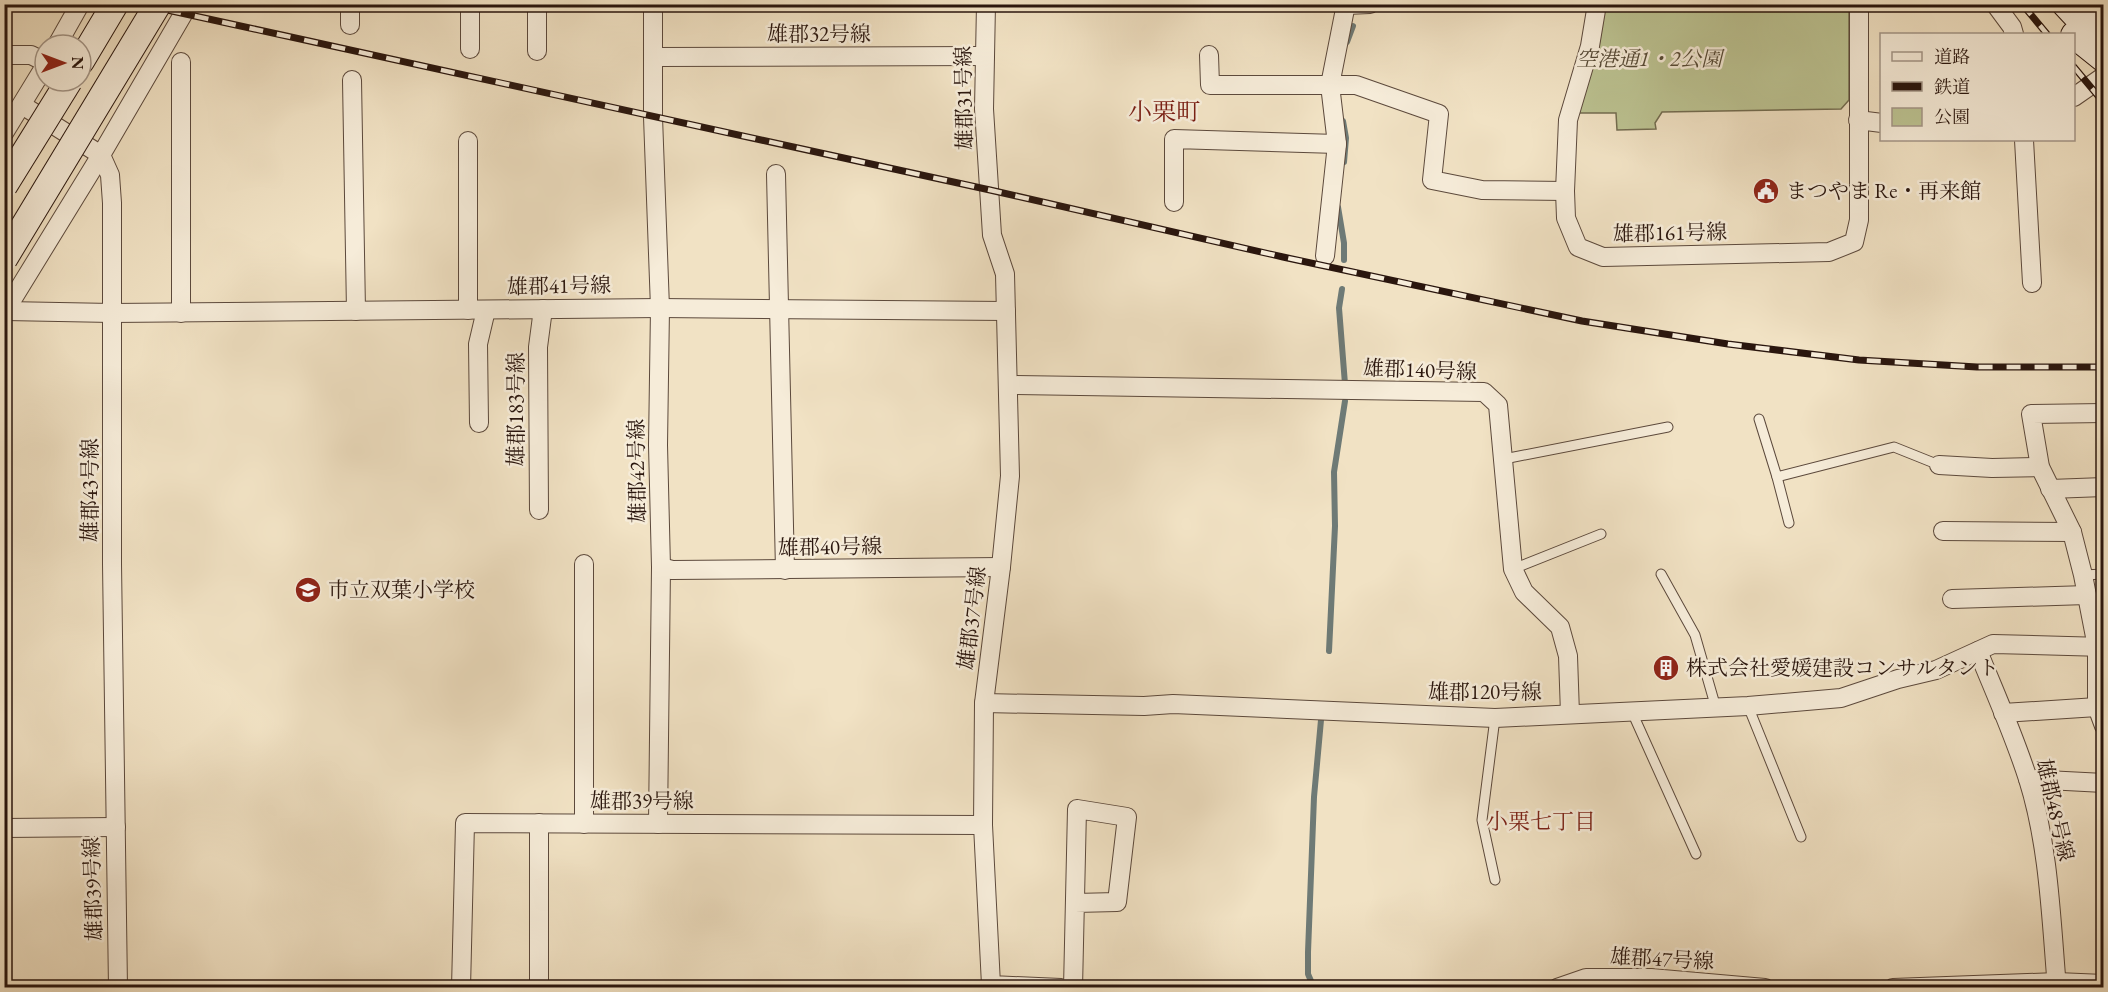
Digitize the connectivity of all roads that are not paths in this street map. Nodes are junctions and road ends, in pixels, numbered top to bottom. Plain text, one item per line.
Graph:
1 (115, 4) edge
2 (158, 4) edge
3 (189, 4) edge
4 (350, 4) edge
5 (470, 4) edge
6 (537, 4) edge
7 (653, 4) edge
8 (986, 4) edge
9 (1370, 4) edge
10 (1597, 4) edge
11 (1859, 4) edge
12 (1995, 4) edge
13 (2044, 4) edge
14 (1346, 5) edge
15 (79, 6) dead end
16 (350, 25) dead end
17 (2085, 31) edge
18 (64, 33) edge
19 (2014, 33) edge
20 (93, 41) edge
21 (470, 49) dead end
22 (537, 51) dead end
23 (4, 55) edge
24 (33, 56) edge
25 (985, 56) junction
26 (1209, 56) dead end
27 (653, 57) junction
28 (181, 62) dead end
29 (2103, 76) edge
30 (352, 80) dead end
31 (33, 85) edge
32 (1330, 85) junction
33 (62, 93) edge
34 (2075, 96) edge
35 (22, 105) junction
36 (1858, 120) junction
37 (1880, 123) edge
38 (4, 133) edge
39 (468, 141) dead end
40 (2024, 141) edge
41 (1337, 144) junction
42 (101, 154) junction
43 (776, 174) dead end
44 (4, 186) edge
45 (990, 190) joint
46 (1565, 191) junction
47 (1174, 202) dead end
48 (1325, 256) dead end
49 (4, 259) edge
50 (2032, 283) dead end
51 (11, 286) edge
52 (660, 308) junction
53 (543, 309) junction
54 (780, 309) junction
55 (477, 310) junction
56 (28, 311) junction
57 (356, 311) junction
58 (1006, 311) junction
59 (5, 312) edge
60 (181, 313) junction
61 (112, 314) junction
62 (1009, 385) junction
63 (2103, 413) edge
64 (1759, 419) dead end
65 (478, 423) dead end
66 (1668, 427) dead end
67 (1504, 459) junction
68 (1939, 465) joint
69 (2040, 467) junction
70 (1777, 477) junction
71 (2103, 487) edge
72 (2050, 489) junction
73 (539, 510) dead end
74 (1789, 524) dead end
75 (1943, 531) dead end
76 (2072, 532) junction
77 (1601, 534) dead end
78 (584, 564) dead end
79 (661, 567) junction
80 (1001, 567) junction
81 (1514, 568) junction
82 (785, 570) junction
83 (1661, 574) dead end
84 (2103, 574) edge
85 (2083, 575) junction
86 (2087, 595) junction
87 (1952, 599) dead end
88 (2100, 647) edge
89 (1978, 651) junction
90 (984, 703) junction
91 (1748, 706) junction
92 (2097, 707) junction
93 (1716, 708) junction
94 (1632, 712) junction
95 (2002, 713) junction
96 (1570, 714) junction
97 (1495, 718) junction
98 (2103, 726) edge
99 (2028, 779) junction
100 (2103, 783) edge
101 (539, 823) junction
102 (584, 824) junction
103 (658, 824) junction
104 (983, 825) junction
105 (116, 827) junction
106 (4, 828) edge
107 (1801, 837) dead end
108 (1696, 854) dead end
109 (1495, 880) dead end
110 (1075, 903) junction
111 (2103, 984) edge
112 (2022, 985) edge
113 (2057, 985) edge
114 (991, 986) edge
115 (1729, 986) edge
116 (118, 987) edge
117 (461, 987) edge
118 (539, 987) edge
119 (1060, 987) edge
120 (1073, 987) edge
121 (1557, 987) edge
122 (1765, 987) edge
123 (1893, 987) edge

1 - 20 street
2 - 49 street, bridge
3 - 42 street
4 - 16 street
5 - 21 street
6 - 22 street
7 - 27 street, 雄郡42号線
8 - 25 street, 雄郡31号線
9 - 14 street
10 - 46 street, 雄郡161号線
11 - 36 street, 雄郡161号線
12 - 19 street
13 - 17 street
14 - 32 street
15 - 18 street
23 - 24 street
25 - 27 street, 雄郡32号線
25 - 45 street, 雄郡31号線
26 - 32 street
27 - 52 street, 雄郡42号線
28 - 60 street
29 - 34 street
30 - 57 street
31 - 35 street
32 - 41 street
32 - 46 street
33 - 44 street, bridge
35 - 38 street
35 - 42 street
36 - 37 street
36 - 46 street, 雄郡161号線
39 - 55 street
40 - 50 street
41 - 47 street
41 - 48 street
42 - 51 street
42 - 61 street, 雄郡43号線
43 - 54 street
45 - 58 street, 雄郡37号線
51 - 56 street
51 - 59 street
52 - 53 street, 雄郡41号線
52 - 54 street, 雄郡41号線
52 - 79 street, 雄郡42号線
53 - 55 street, 雄郡41号線
53 - 73 street, 雄郡183号線
54 - 58 street, 雄郡41号線
54 - 82 street
55 - 57 street, 雄郡41号線
55 - 65 street
56 - 59 street, 雄郡41号線
56 - 61 street, 雄郡41号線
57 - 60 street, 雄郡41号線
58 - 62 street, 雄郡37号線
60 - 61 street, 雄郡41号線
61 - 105 street, 雄郡43号線
62 - 67 street, 雄郡140号線
62 - 80 street, 雄郡37号線
63 - 69 street
64 - 70 lane
66 - 67 lane
67 - 81 street, 雄郡140号線
68 - 69 street
68 - 70 lane
69 - 72 street
70 - 74 lane
71 - 72 street
72 - 76 street
75 - 76 street
76 - 85 street
77 - 81 lane
78 - 102 street
79 - 82 street, 雄郡40号線
79 - 103 street, 雄郡42号線
80 - 82 street, 雄郡40号線
80 - 90 street, 雄郡37号線
81 - 96 street, 雄郡140号線
83 - 93 lane
84 - 85 lane
85 - 86 street
86 - 87 street
86 - 88 street
88 - 89 street, 雄郡120号線
88 - 92 street
89 - 91 street, 雄郡120号線
89 - 95 street, 雄郡48号線
90 - 97 street, 雄郡120号線
90 - 104 street, 雄郡37号線
91 - 93 street, 雄郡120号線
91 - 107 lane
92 - 95 street
92 - 98 street
93 - 94 street, 雄郡120号線
94 - 96 street, 雄郡120号線
94 - 108 lane
95 - 99 street, 雄郡48号線
96 - 97 street, 雄郡120号線
97 - 109 lane
99 - 100 street
99 - 113 street, 雄郡48号線
101 - 102 street, 雄郡39号線
101 - 117 street, 雄郡39号線
101 - 118 street
102 - 103 street, 雄郡39号線
103 - 104 street, 雄郡39号線
104 - 114 street, 雄郡37号線
105 - 106 street, 雄郡39号線
105 - 116 street, 雄郡39号線
110 - 110 street
110 - 120 street
111 - 113 street
112 - 113 street
112 - 123 street
114 - 119 street, 雄郡37号線
115 - 121 street, 雄郡47号線
115 - 122 street, 雄郡47号線

